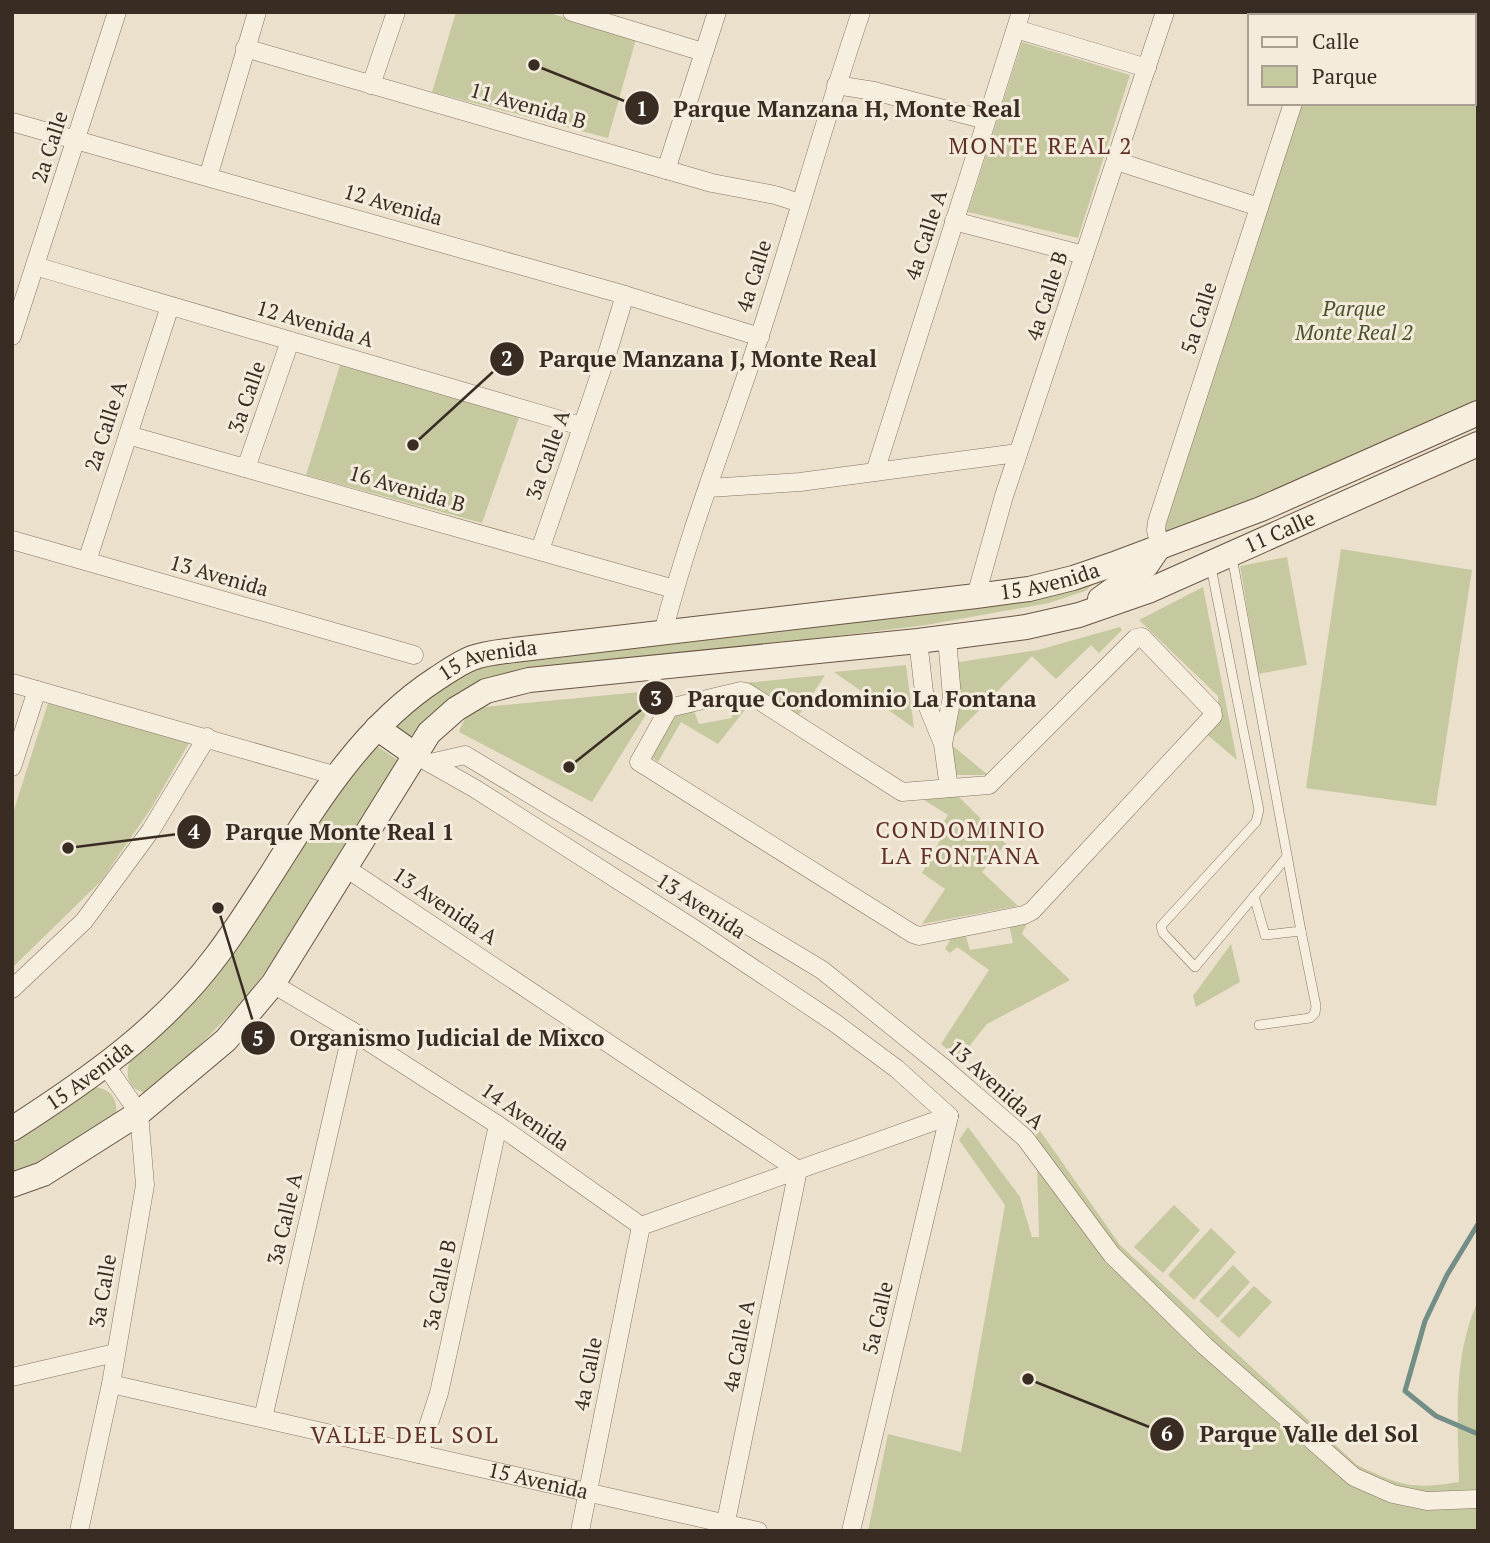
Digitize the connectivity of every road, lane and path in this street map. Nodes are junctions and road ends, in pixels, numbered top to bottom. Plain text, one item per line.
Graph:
1 (117, 12) edge
2 (257, 12) edge
3 (396, 12) edge
4 (572, 12) edge
5 (717, 12) edge
6 (861, 12) edge
7 (1165, 12) edge
8 (1018, 20) edge
9 (245, 48) junction
10 (703, 52) junction
11 (1146, 68) junction
12 (371, 85) junction
13 (836, 85) junction
14 (1292, 105) edge
15 (986, 120) junction
16 (12, 122) edge
17 (76, 141) junction
18 (1115, 161) junction
19 (666, 170) junction
20 (208, 177) junction
21 (800, 203) junction
22 (1259, 207) junction
23 (954, 221) junction
24 (1084, 256) junction
25 (35, 267) junction
26 (625, 295) junction
27 (170, 306) junction
28 (12, 336) edge
29 (760, 337) junction
30 (290, 341) junction
31 (1478, 413) edge
32 (581, 426) junction
33 (128, 435) junction
34 (1478, 444) edge
35 (1018, 453) junction
36 (246, 468) junction
37 (875, 472) junction
38 (709, 488) junction
39 (12, 540) edge
40 (1160, 547) junction
41 (540, 550) junction
42 (1221, 557) junction
43 (87, 562) junction
44 (674, 589) junction
45 (976, 596) junction
46 (1079, 615) junction
47 (663, 633) junction
48 (948, 646) junction
49 (919, 649) junction
50 (414, 655) dead end
51 (12, 683) edge
52 (37, 690) junction
53 (377, 728) junction
54 (207, 737) junction
55 (943, 744) junction
56 (422, 759) junction
57 (12, 767) edge
58 (337, 776) junction
59 (949, 788) junction
60 (1286, 858) junction
61 (346, 868) junction
62 (1254, 896) junction
63 (1301, 931) junction
64 (272, 984) junction
65 (12, 989) edge
66 (1259, 1025) dead end
67 (352, 1031) junction
68 (106, 1066) junction
69 (139, 1113) junction
70 (949, 1116) junction
71 (498, 1125) junction
72 (12, 1129) edge
73 (798, 1170) junction
74 (12, 1185) edge
75 (640, 1226) junction
76 (115, 1353) junction
77 (12, 1377) edge
78 (111, 1384) junction
79 (263, 1418) junction
80 (419, 1454) junction
81 (588, 1492) junction
82 (1478, 1499) edge
83 (725, 1527) edge
84 (79, 1531) edge
85 (580, 1531) edge
86 (758, 1531) edge
87 (852, 1531) edge

1 - 17 street, 2a Calle
2 - 9 street
3 - 12 street
4 - 10 street
5 - 10 street
6 - 13 street, 4a Calle
7 - 11 street, 4a Calle B
8 - 11 street
8 - 15 street, 4a Calle A
9 - 12 street, 11 Avenida B
9 - 20 street
10 - 19 street
11 - 18 street, 4a Calle B
12 - 19 street, 11 Avenida B
13 - 15 street
13 - 21 street, 4a Calle
14 - 22 street, 5a Calle
15 - 23 street, 4a Calle A
16 - 17 street, 12 Avenida
17 - 20 street, 12 Avenida
17 - 25 street, 2a Calle
18 - 22 street
18 - 24 street, 4a Calle B
19 - 21 street, 11 Avenida B
20 - 26 street, 12 Avenida
21 - 29 street, 4a Calle
22 - 40 street, 5a Calle
23 - 24 street
23 - 37 street, 4a Calle A
24 - 35 street, 4a Calle B
25 - 27 street, 12 Avenida A
25 - 28 street, 2a Calle
26 - 29 street, 12 Avenida
26 - 32 street, 3a Calle A
27 - 30 street, 12 Avenida A
27 - 33 street, 2a Calle A
29 - 38 street, 4a Calle
30 - 32 street, 12 Avenida A
30 - 36 street, 3a Calle
31 - 40 main road, 11 Calle
32 - 41 street, 3a Calle A
33 - 36 street, 16 Avenida B
33 - 43 street, 2a Calle A
34 - 42 main road, 11 Calle
35 - 37 street
35 - 45 street, 4a Calle B
36 - 41 street, 16 Avenida B
37 - 38 street
38 - 44 street, 4a Calle
39 - 43 street, 13 Avenida
40 - 45 main road, 15 Avenida
40 - 46 main road
41 - 44 street, 16 Avenida B
42 - 46 main road, 11 Calle
42 - 60 lane
42 - 62 lane
43 - 50 street, 13 Avenida
44 - 47 street, 4a Calle
45 - 47 main road, 15 Avenida
46 - 48 main road, 15 Avenida
47 - 53 main road, 15 Avenida
48 - 49 main road, 15 Avenida
48 - 55 street
49 - 55 street
49 - 56 main road, 15 Avenida
51 - 52 street
52 - 54 street
52 - 57 street
53 - 56 main road
53 - 58 main road, 15 Avenida
54 - 58 street
54 - 65 street
55 - 59 street
56 - 61 main road, 15 Avenida
56 - 70 street, 13 Avenida
56 - 82 street, 13 Avenida A
58 - 68 main road, 15 Avenida
59 - 59 street
60 - 62 lane
60 - 63 lane
61 - 64 main road, 15 Avenida
61 - 73 street, 13 Avenida A
62 - 63 lane
63 - 66 lane
64 - 67 street, 14 Avenida
64 - 69 main road, 15 Avenida
67 - 71 street, 14 Avenida
67 - 79 street, 3a Calle A
68 - 69 street
68 - 72 main road, 15 Avenida
69 - 74 main road, 15 Avenida
69 - 76 street, 3a Calle
70 - 73 street
70 - 87 street, 5a Calle
71 - 75 street, 14 Avenida
71 - 80 street, 3a Calle B
73 - 75 street
73 - 83 street, 4a Calle A
75 - 81 street, 4a Calle
76 - 77 street
76 - 78 street, 3a Calle
78 - 79 street, 15 Avenida
78 - 84 street, 3a Calle
79 - 80 street, 15 Avenida
80 - 81 street, 15 Avenida
81 - 83 street, 15 Avenida
81 - 85 street, 4a Calle
83 - 86 street, 15 Avenida

